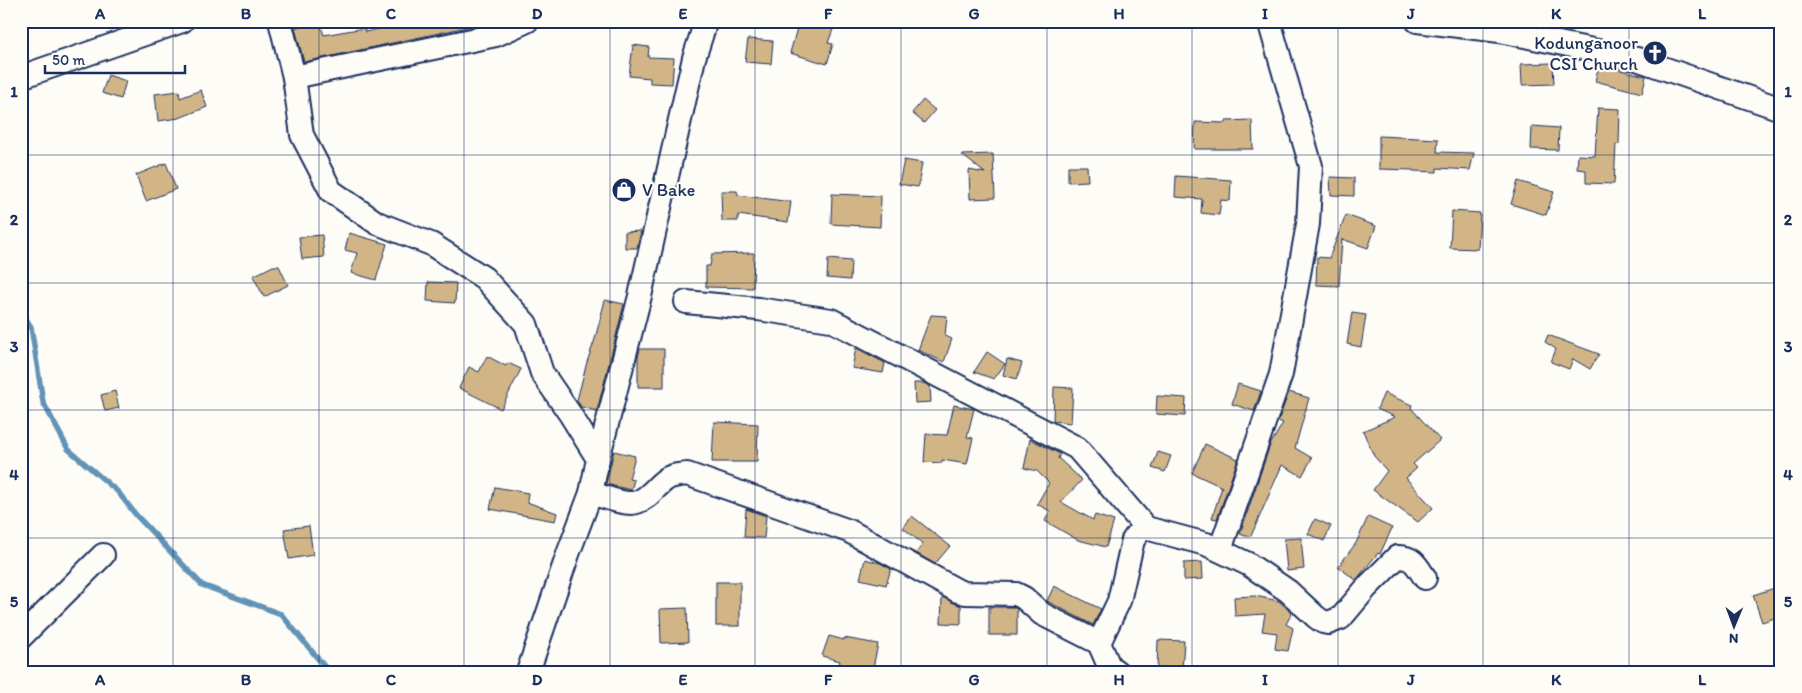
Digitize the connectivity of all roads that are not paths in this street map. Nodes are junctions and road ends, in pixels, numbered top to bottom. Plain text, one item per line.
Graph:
1 (182, 21) edge
2 (280, 21) edge
3 (527, 21) edge
4 (706, 21) edge
5 (1269, 21) edge
6 (1417, 21) edge
7 (294, 77) junction
8 (21, 78) edge
9 (1781, 109) edge
10 (686, 302) dead end
11 (598, 459) junction
12 (591, 493) junction
13 (1146, 528) junction
14 (1220, 550) junction
15 (103, 555) dead end
16 (1425, 578) dead end
17 (21, 637) edge
18 (1099, 643) junction
19 (528, 672) edge
20 (1117, 672) edge

1 - 8 street
2 - 7 street
3 - 7 street
4 - 11 street
5 - 14 street
6 - 9 street
7 - 11 street
10 - 13 street
11 - 12 street
12 - 18 street
12 - 19 street
13 - 14 street
13 - 18 street
14 - 16 street
15 - 17 street
18 - 20 street

